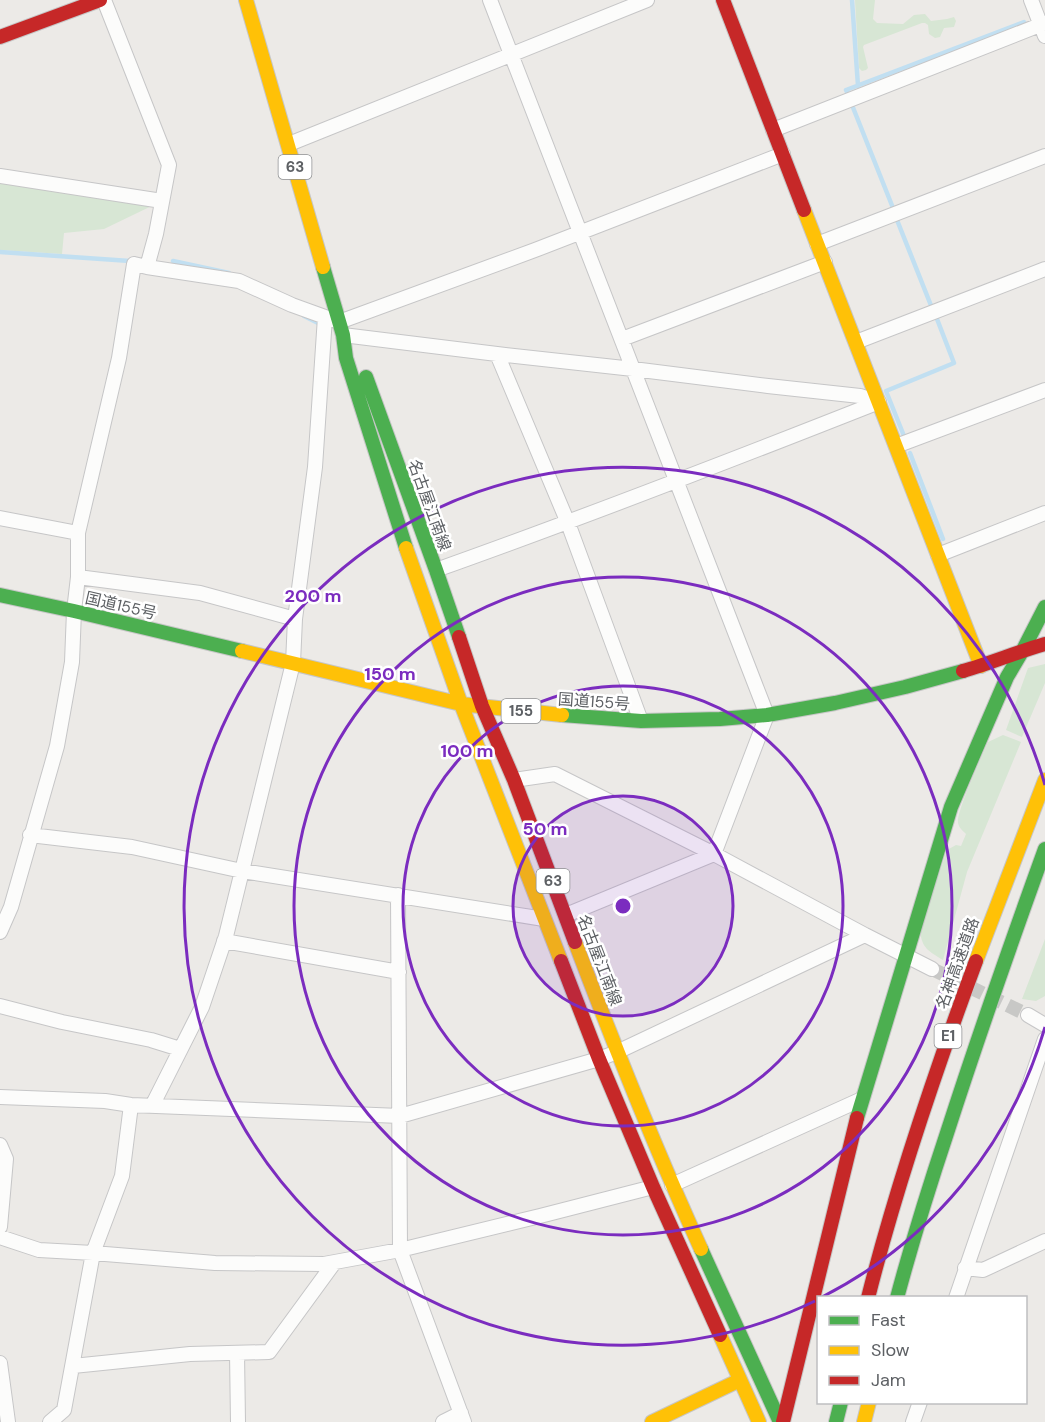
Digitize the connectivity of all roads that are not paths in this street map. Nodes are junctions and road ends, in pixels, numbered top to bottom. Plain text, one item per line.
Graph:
1 (102, 0) edge
2 (246, 0) edge
3 (490, 0) edge
4 (647, 0) edge
5 (723, 0) edge
6 (1031, 0) edge
7 (1044, 28) edge
8 (0, 37) edge
9 (511, 54) junction
10 (773, 130) junction
11 (289, 144) junction
12 (783, 154) junction
13 (1045, 156) edge
14 (0, 176) edge
15 (162, 201) junction
16 (581, 232) junction
17 (818, 244) junction
18 (825, 262) junction
19 (147, 267) junction
20 (1045, 269) edge
21 (325, 317) junction
22 (341, 329) junction
23 (622, 339) junction
24 (856, 342) junction
25 (497, 354) junction
26 (633, 369) junction
27 (1045, 390) edge
28 (879, 402) junction
29 (896, 446) junction
30 (677, 482) junction
31 (1045, 513) edge
32 (0, 518) edge
33 (567, 523) junction
34 (78, 533) junction
35 (938, 555) junction
36 (436, 570) junction
37 (78, 577) junction
38 (0, 595) edge
39 (1045, 607) edge
40 (74, 611) junction
41 (295, 619) junction
42 (1045, 644) edge
43 (1023, 650) junction
44 (293, 663) junction
45 (981, 666) junction
46 (461, 704) junction
47 (482, 706) junction
48 (767, 714) junction
49 (641, 721) junction
50 (514, 780) junction
51 (1045, 780) edge
52 (30, 835) junction
53 (1045, 849) edge
54 (714, 854) junction
55 (242, 871) junction
56 (398, 895) junction
57 (5, 905) edge
58 (566, 915) junction
59 (544, 919) junction
60 (0, 932) edge
61 (865, 935) junction
62 (224, 941) junction
63 (905, 955) junction
64 (932, 969) tunnel mouth
65 (399, 972) junction
66 (0, 1006) edge
67 (1028, 1016) tunnel mouth
68 (1045, 1025) edge
69 (1045, 1039) edge
70 (180, 1049) junction
71 (617, 1052) junction
72 (599, 1059) junction
73 (0, 1097) edge
74 (862, 1099) junction
75 (131, 1105) junction
76 (152, 1106) junction
77 (400, 1116) junction
78 (0, 1145) edge
79 (672, 1185) junction
80 (653, 1187) junction
81 (0, 1227) edge
82 (0, 1237) edge
83 (1045, 1241) edge
84 (400, 1250) junction
85 (93, 1252) junction
86 (334, 1263) junction
87 (966, 1269) junction
88 (868, 1296) edge
89 (898, 1296) edge
90 (957, 1296) edge
91 (237, 1353) junction
92 (0, 1363) edge
93 (73, 1366) junction
94 (740, 1380) junction
95 (841, 1404) edge
96 (868, 1404) edge
97 (919, 1404) edge
98 (463, 1418) edge
99 (8, 1422) edge
100 (50, 1422) edge
101 (238, 1422) edge
102 (443, 1422) edge
103 (652, 1422) edge
104 (759, 1422) edge
105 (782, 1422) edge
106 (837, 1422) edge
107 (864, 1422) edge
108 (914, 1422) edge

1 - 8 main road
1 - 15 street
2 - 11 main road, 名古屋江南線 / 63
3 - 9 street
4 - 9 street
5 - 10 main road
6 - 7 street
7 - 10 street
9 - 11 street
9 - 16 street
10 - 12 main road
11 - 22 main road, 名古屋江南線 / 63
12 - 16 street
12 - 17 main road
13 - 17 street
14 - 15 street
15 - 19 street
16 - 22 street
16 - 23 street
17 - 18 main road
18 - 23 street
18 - 24 main road
19 - 21 street
19 - 34 street
20 - 24 street
21 - 22 street
21 - 41 street
22 - 25 street
22 - 36 main road, 名古屋江南線 / 63
22 - 46 main road, 名古屋江南線 / 63
23 - 26 street
24 - 28 main road
25 - 26 street
25 - 33 street
26 - 28 street
26 - 30 street
27 - 29 street
28 - 29 main road
28 - 30 street
29 - 35 main road
30 - 33 street
30 - 48 street
31 - 35 street
32 - 34 street
33 - 36 street
33 - 49 street
34 - 37 street
35 - 45 main road
36 - 47 main road, 名古屋江南線 / 63
37 - 40 street
37 - 41 street
38 - 40 main road, 国道155号 / 155
39 - 43 main road
40 - 44 main road, 国道155号 / 155
40 - 52 street
41 - 44 street
42 - 43 main road, 国道155号 / 155
43 - 45 main road, 国道155号 / 155
43 - 63 main road
44 - 46 main road, 国道155号 / 155
44 - 55 street
45 - 48 main road, 国道155号 / 155
46 - 47 main road, 国道155号 / 155
46 - 59 main road, 名古屋江南線 / 63
47 - 49 main road, 国道155号 / 155
47 - 50 main road, 名古屋江南線 / 63
48 - 49 main road, 国道155号 / 155
48 - 54 street
50 - 54 street
50 - 58 main road, 名古屋江南線 / 63
51 - 88 main road, 名神高速道路 / E1
52 - 55 street
52 - 57 street
53 - 89 main road, E1
54 - 58 street
54 - 61 street
55 - 56 street
55 - 62 street
56 - 59 street
56 - 65 street
57 - 60 street
58 - 71 main road, 名古屋江南線 / 63
59 - 72 main road, 名古屋江南線 / 63
61 - 63 street
61 - 71 street
62 - 65 street
62 - 70 street
63 - 64 street
63 - 74 main road
65 - 77 street
66 - 70 street
67 - 68 street
69 - 87 street
70 - 76 street
71 - 72 street
71 - 79 main road, 名古屋江南線 / 63
72 - 77 street
72 - 80 main road, 名古屋江南線 / 63
73 - 75 street
74 - 79 street
74 - 105 main road
75 - 76 street
75 - 85 street
76 - 77 street
77 - 84 street
78 - 81 street
79 - 105 main road, 名古屋江南線 / 63
80 - 84 street
80 - 94 main road, 名古屋江南線 / 63
82 - 85 street
83 - 87 street
84 - 86 street
84 - 98 street
85 - 86 street
85 - 93 street
86 - 91 street
87 - 90 street
91 - 93 street
91 - 101 street
92 - 99 street
93 - 100 street
94 - 103 main road
94 - 104 main road, 名古屋江南線 / 63
95 - 106 main road
96 - 107 main road
97 - 108 street
98 - 102 street

